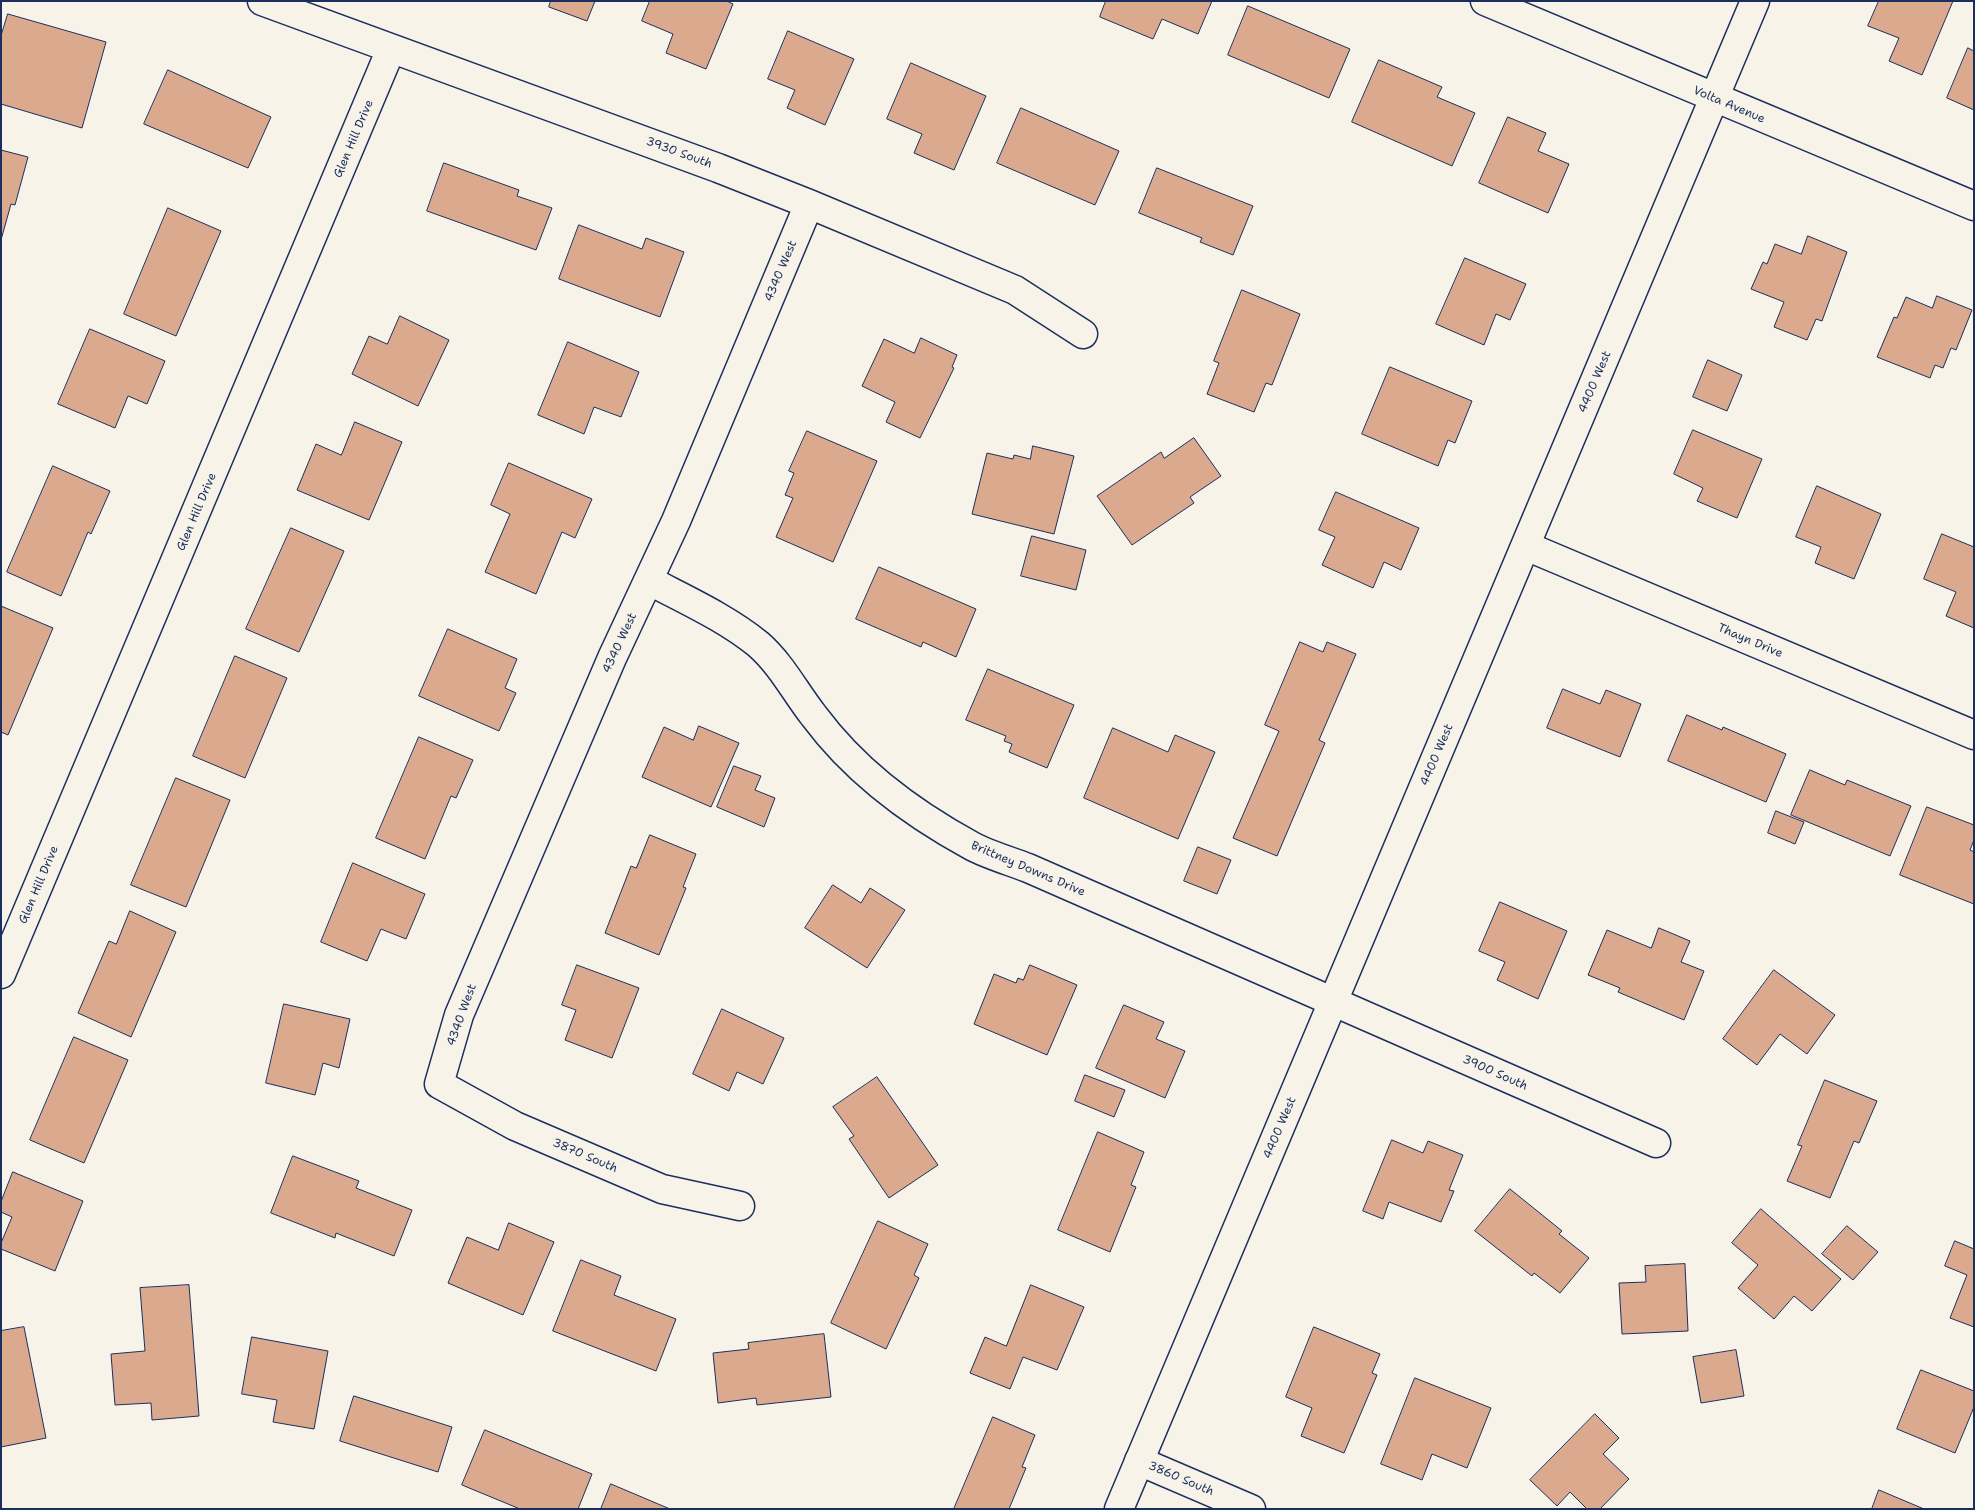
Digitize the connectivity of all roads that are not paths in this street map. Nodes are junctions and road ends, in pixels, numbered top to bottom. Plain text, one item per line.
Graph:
1 (262, 1) edge
2 (1485, 1) edge
3 (1755, 1) edge
4 (391, 49) junction
5 (1714, 99) junction
6 (809, 204) junction
7 (1974, 206) edge
8 (1083, 334) dead end
9 (1526, 546) junction
10 (650, 580) junction
11 (1974, 735) edge
12 (1, 974) edge
13 (1333, 1002) junction
14 (439, 1084) joint
15 (1656, 1143) dead end
16 (740, 1206) dead end
17 (1139, 1461) junction
18 (1119, 1509) edge
19 (1251, 1509) edge

1 - 4 street, 3930 South
2 - 5 street, Volta Avenue
3 - 5 street, 4400 West
4 - 6 street, 3930 South
4 - 12 street, Glen Hill Drive
5 - 7 street, Volta Avenue
5 - 9 street, 4400 West
6 - 8 street, 3930 South
6 - 10 street, 4340 West
9 - 11 street, Thayn Drive
9 - 13 street, 4400 West
10 - 13 street, Brittney Downs Drive
10 - 14 street, 4340 West
13 - 15 street, 3900 South
13 - 17 street, 4400 West
14 - 16 street, 3870 South
17 - 18 street, 4400 West
17 - 19 street, 3860 South

